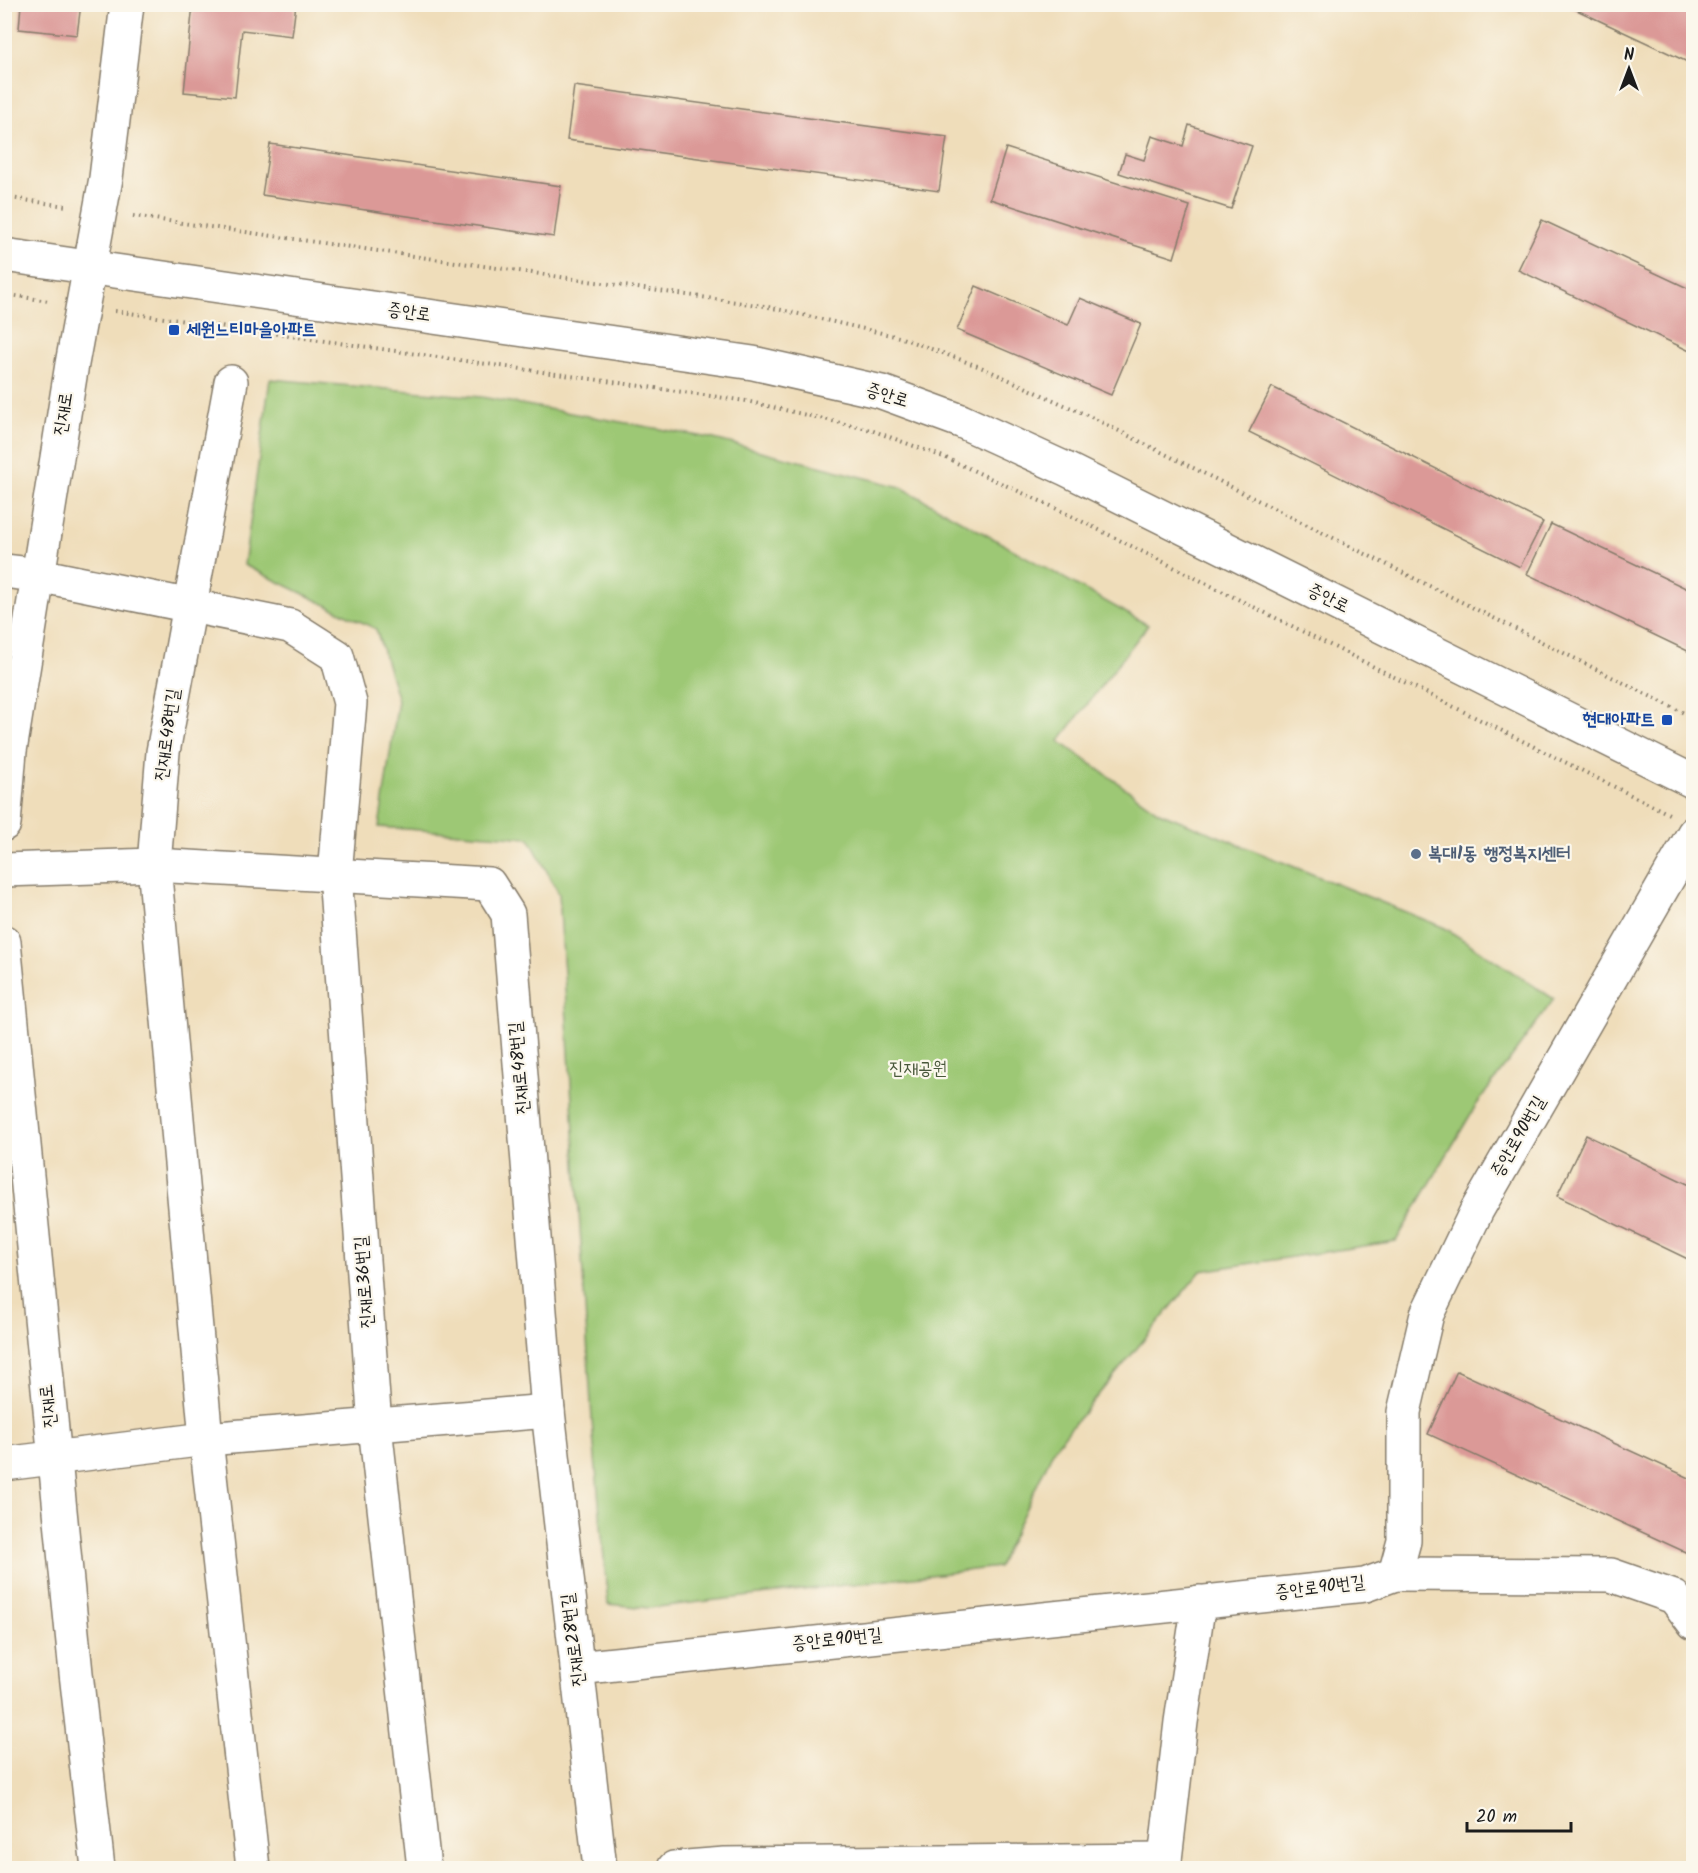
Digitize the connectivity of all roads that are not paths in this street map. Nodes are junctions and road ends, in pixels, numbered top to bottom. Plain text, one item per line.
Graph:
1 (127, 4) edge
2 (4, 255) edge
3 (90, 267) junction
4 (231, 382) dead end
5 (4, 571) edge
6 (38, 575) junction
7 (189, 606) junction
8 (1694, 782) edge
9 (4, 824) edge
10 (1683, 824) edge
11 (154, 865) junction
12 (4, 870) edge
13 (335, 874) junction
14 (4, 942) edge
15 (548, 1411) junction
16 (375, 1426) junction
17 (206, 1439) junction
18 (54, 1459) junction
19 (4, 1464) edge
20 (1395, 1574) junction
21 (1199, 1602) junction
22 (1694, 1623) edge
23 (577, 1668) junction
24 (1164, 1864) edge
25 (725, 1866) edge
26 (98, 1869) edge
27 (253, 1869) edge
28 (424, 1869) edge
29 (600, 1869) edge
30 (674, 1869) edge

1 - 3 street, 진재로
2 - 3 street, 증안로
3 - 6 street, 진재로
3 - 8 street, 증안로
4 - 7 street, 진재로48번길
5 - 6 street
6 - 7 street
6 - 9 street, 진재로
7 - 11 street, 진재로48번길
7 - 13 street
10 - 20 street, 증안로90번길
11 - 12 street, 진재로48번길
11 - 13 street, 진재로48번길
11 - 17 street, 진재로48번길
13 - 15 street, 진재로48번길
13 - 16 street, 진재로36번길
14 - 18 street, 진재로
15 - 16 street
15 - 23 street, 진재로28번길
16 - 17 street
16 - 28 street, 진재로36번길
17 - 18 street
17 - 27 street
18 - 19 street
18 - 26 street, 진재로
20 - 21 street, 증안로90번길
20 - 22 street
21 - 23 street, 증안로90번길
21 - 24 street
23 - 29 street, 진재로28번길
24 - 25 street
25 - 30 street

